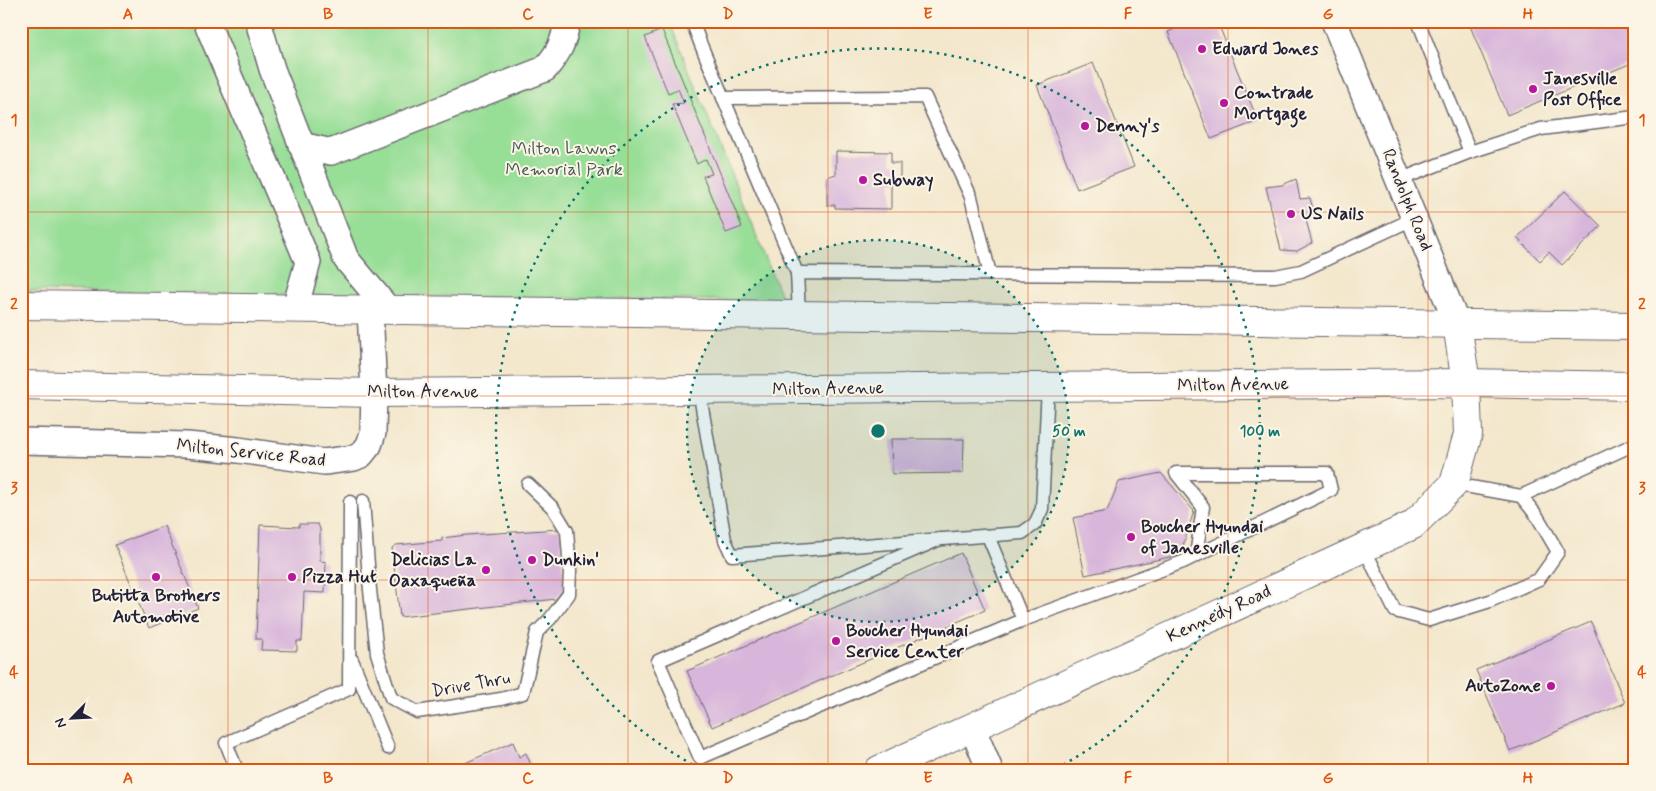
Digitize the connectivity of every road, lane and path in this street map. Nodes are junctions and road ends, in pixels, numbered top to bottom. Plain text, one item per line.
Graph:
1 (206, 21) edge
2 (258, 21) edge
3 (567, 21) edge
4 (692, 21) edge
5 (1334, 21) edge
6 (1418, 21) edge
7 (723, 98) junction
8 (1635, 117) edge
9 (301, 145) junction
10 (331, 152) junction
11 (1470, 152) junction
12 (1399, 180) junction
13 (324, 203) junction
14 (1415, 218) junction
15 (797, 273) junction
16 (990, 274) junction
17 (21, 304) edge
18 (294, 308) junction
19 (379, 309) junction
20 (799, 315) junction
21 (1457, 324) junction
22 (1635, 326) edge
23 (1466, 383) junction
24 (21, 386) edge
25 (1635, 386) edge
26 (1048, 387) junction
27 (699, 390) junction
28 (374, 393) junction
29 (21, 440) edge
30 (1635, 444) edge
31 (528, 484) dead end
32 (1454, 484) junction
33 (1521, 496) junction
34 (363, 501) dead end
35 (350, 502) dead end
36 (988, 536) junction
37 (940, 539) junction
38 (1364, 548) junction
39 (1196, 556) junction
40 (1023, 620) junction
41 (350, 654) junction
42 (972, 727) junction
43 (388, 748) dead end
44 (237, 770) edge
45 (879, 770) edge
46 (990, 770) edge

1 - 18 street
2 - 9 street
3 - 10 street
4 - 7 lane
5 - 12 street, Randolph Road
6 - 11 lane
7 - 15 lane
7 - 16 lane
8 - 11 lane
9 - 10 street
9 - 13 street
10 - 13 street
11 - 12 lane
12 - 14 street, Randolph Road
13 - 19 street
14 - 16 lane
14 - 21 street, Randolph Road
15 - 16 lane
15 - 20 lane
17 - 18 main road
18 - 19 main road
19 - 20 main road
19 - 28 street, Milton Service Road
20 - 21 main road
21 - 22 main road
21 - 23 main road, Randolph Road
23 - 25 main road, Milton Avenue
23 - 26 main road, Milton Avenue
23 - 32 main road, Kennedy Road
24 - 28 main road, Milton Avenue
26 - 27 main road, Milton Avenue
26 - 36 lane
27 - 28 main road, Milton Avenue
27 - 37 lane
28 - 29 street, Milton Service Road
30 - 33 lane
31 - 34 lane, Drive Thru
32 - 33 lane
32 - 38 main road, Kennedy Road
33 - 38 lane
35 - 41 lane
36 - 37 lane
36 - 40 lane
37 - 40 lane
38 - 42 main road, Kennedy Road
39 - 39 lane
39 - 40 lane
41 - 43 lane
41 - 44 lane
42 - 45 main road, Kennedy Road
42 - 46 street

